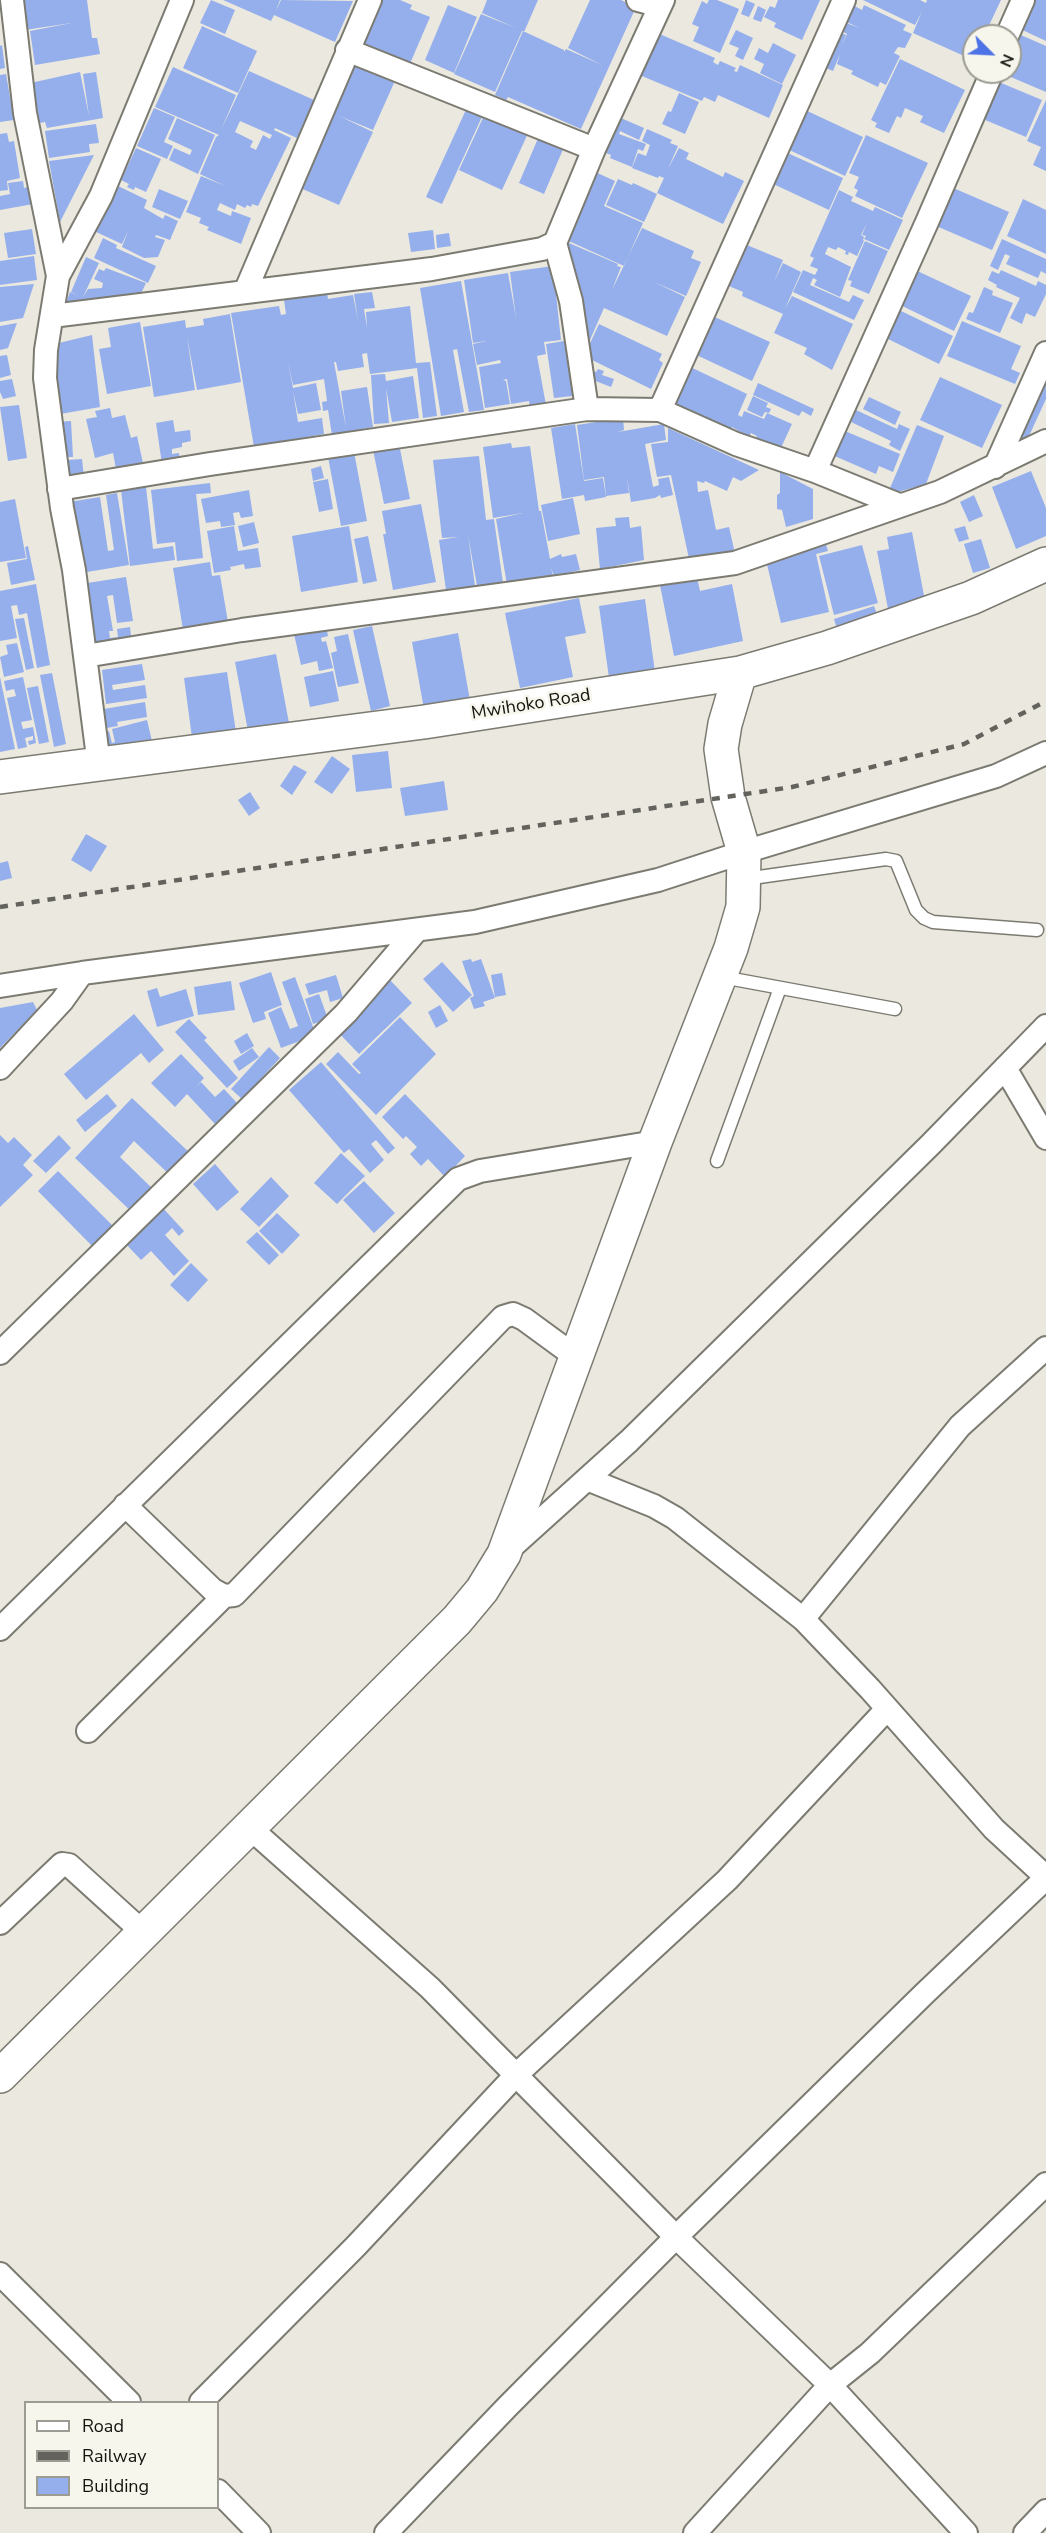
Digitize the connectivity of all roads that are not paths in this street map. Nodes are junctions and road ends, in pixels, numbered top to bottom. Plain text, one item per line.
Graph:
1 (12, 0) edge
2 (182, 0) edge
3 (370, 0) edge
4 (638, 0) edge
5 (844, 0) edge
6 (1023, 0) edge
7 (662, 3) edge
8 (1012, 24) edge
9 (347, 50) junction
10 (987, 84) edge
11 (594, 149) junction
12 (555, 243) junction
13 (58, 276) junction
14 (245, 292) junction
15 (52, 316) junction
16 (1046, 353) edge
17 (587, 409) junction
18 (660, 410) junction
19 (1046, 441) edge
20 (995, 467) junction
21 (815, 471) junction
22 (59, 489) junction
23 (899, 505) junction
24 (1046, 564) edge
25 (85, 656) junction
26 (740, 673) junction
27 (1046, 753) edge
28 (99, 765) junction
29 (0, 777) edge
30 (743, 866) junction
31 (1037, 930) dead end
32 (416, 932) junction
33 (82, 973) junction
34 (720, 976) junction
35 (0, 986) edge
36 (780, 988) junction
37 (895, 1009) dead end
38 (1046, 1026) edge
39 (0, 1068) edge
40 (1005, 1068) junction
41 (1046, 1138) edge
42 (655, 1142) junction
43 (717, 1161) dead end
44 (1046, 1348) edge
45 (0, 1353) edge
46 (576, 1357) junction
47 (587, 1479) junction
48 (126, 1505) junction
49 (504, 1554) junction
50 (224, 1596) junction
51 (802, 1619) junction
52 (0, 1629) edge
53 (887, 1709) junction
54 (88, 1731) dead end
55 (250, 1828) junction
56 (1046, 1877) edge
57 (0, 1923) edge
58 (145, 1934) junction
59 (516, 2075) junction
60 (0, 2076) edge
61 (1046, 2184) edge
62 (676, 2237) junction
63 (0, 2274) edge
64 (830, 2385) junction
65 (127, 2401) edge
66 (203, 2401) edge
67 (219, 2492) edge
68 (1046, 2511) edge
69 (259, 2533) edge
70 (386, 2533) edge
71 (695, 2533) edge
72 (966, 2533) edge
73 (1025, 2533) edge

1 - 13 street
2 - 13 street
3 - 9 street
4 - 7 street
5 - 18 street
6 - 8 street
7 - 11 street
9 - 11 street
9 - 14 street
10 - 21 street
11 - 12 street
12 - 14 street
12 - 17 street
13 - 15 street
14 - 15 street
15 - 22 street
16 - 20 street
17 - 18 street
17 - 22 street
18 - 21 street
19 - 20 street
20 - 23 street
21 - 23 street
22 - 25 street
23 - 25 street
24 - 26 street, Mwihoko Road
25 - 28 street
26 - 28 street, Mwihoko Road
26 - 30 street
27 - 30 street
28 - 29 street, Mwihoko Road
30 - 31 lane
30 - 32 street
30 - 34 street
32 - 33 street
32 - 45 street
33 - 35 street
33 - 39 street
34 - 36 lane
34 - 42 street
36 - 37 lane
36 - 43 lane
38 - 40 street
40 - 41 street
40 - 47 street
42 - 46 street
42 - 48 street
44 - 51 street
46 - 49 street
46 - 50 street
47 - 49 street
47 - 51 street
48 - 50 street
48 - 52 street
49 - 55 street
50 - 54 street
51 - 53 street
53 - 56 street
53 - 59 street
55 - 58 street
55 - 59 street
56 - 62 street
57 - 58 street
58 - 60 street
59 - 62 street
59 - 66 street
61 - 64 street
62 - 64 street
62 - 70 street
63 - 65 street
64 - 71 street
64 - 72 street
67 - 69 street
68 - 73 street

